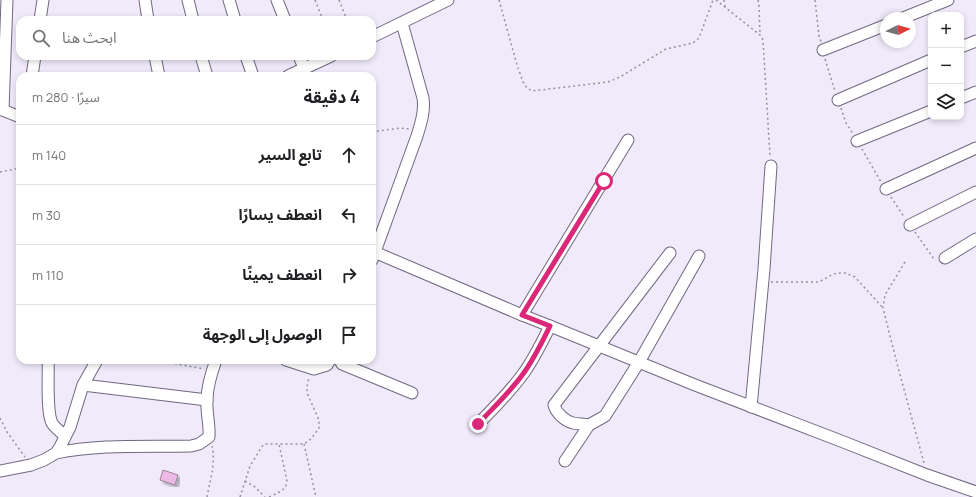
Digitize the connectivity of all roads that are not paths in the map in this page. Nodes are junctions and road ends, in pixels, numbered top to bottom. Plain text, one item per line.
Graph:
1 (6, 0) edge
2 (42, 0) edge
3 (145, 0) edge
4 (188, 0) edge
5 (229, 0) edge
6 (277, 0) edge
7 (948, 0) edge
8 (0, 2) edge
9 (441, 2) edge
10 (916, 13) edge
11 (40, 16) edge
12 (147, 16) edge
13 (192, 16) edge
14 (234, 16) edge
15 (283, 16) edge
16 (402, 23) junction
17 (880, 27) edge
18 (376, 35) edge
19 (976, 41) edge
20 (964, 46) edge
21 (823, 50) dead end
22 (34, 60) edge
23 (156, 60) edge
24 (203, 60) edge
25 (247, 60) edge
26 (301, 60) edge
27 (321, 60) edge
28 (928, 61) edge
29 (304, 68) junction
30 (33, 72) edge
31 (158, 72) edge
32 (206, 72) edge
33 (252, 72) edge
34 (296, 72) edge
35 (976, 92) edge
36 (964, 97) edge
37 (838, 100) dead end
38 (2, 110) edge
39 (928, 111) edge
40 (16, 115) edge
41 (628, 140) dead end
42 (857, 141) dead end
43 (976, 148) edge
44 (771, 166) road end
45 (886, 190) dead end
46 (976, 192) edge
47 (910, 225) dead end
48 (976, 239) edge
49 (376, 246) edge
50 (670, 253) dead end
51 (376, 255) edge
52 (700, 256) dead end
53 (945, 258) dead end
54 (522, 315) junction
55 (550, 326) junction
56 (600, 347) junction
57 (639, 362) junction
58 (48, 364) edge
59 (95, 364) edge
60 (215, 364) edge
61 (298, 364) edge
62 (328, 364) edge
63 (342, 364) edge
64 (83, 385) junction
65 (412, 393) dead end
66 (207, 400) junction
67 (751, 407) junction
68 (478, 424) dead end
69 (589, 425) junction
70 (65, 436) junction
71 (56, 453) junction
72 (565, 461) dead end
73 (0, 471) edge
74 (976, 492) edge

1 - 8 street
1 - 38 street
2 - 11 street
3 - 12 street
4 - 13 street
5 - 14 street
6 - 15 street
7 - 10 street
9 - 16 street
16 - 18 street
16 - 49 street
17 - 21 street
19 - 20 street
22 - 30 street
23 - 31 street
24 - 32 street
25 - 33 street
26 - 29 street
27 - 29 street
28 - 37 street
29 - 34 street
35 - 36 street
38 - 40 street
39 - 42 street
41 - 54 street
43 - 45 street
44 - 67 street
46 - 47 street
48 - 53 street
50 - 56 street
51 - 54 street
52 - 57 street
54 - 55 street
55 - 56 street
55 - 68 street
56 - 57 street
56 - 69 street
57 - 67 street
57 - 69 street
58 - 70 street
59 - 64 street
60 - 66 street
61 - 62 street
63 - 65 street
64 - 66 street
64 - 70 street
66 - 71 street
67 - 74 street
69 - 72 street
70 - 71 street
71 - 73 street

